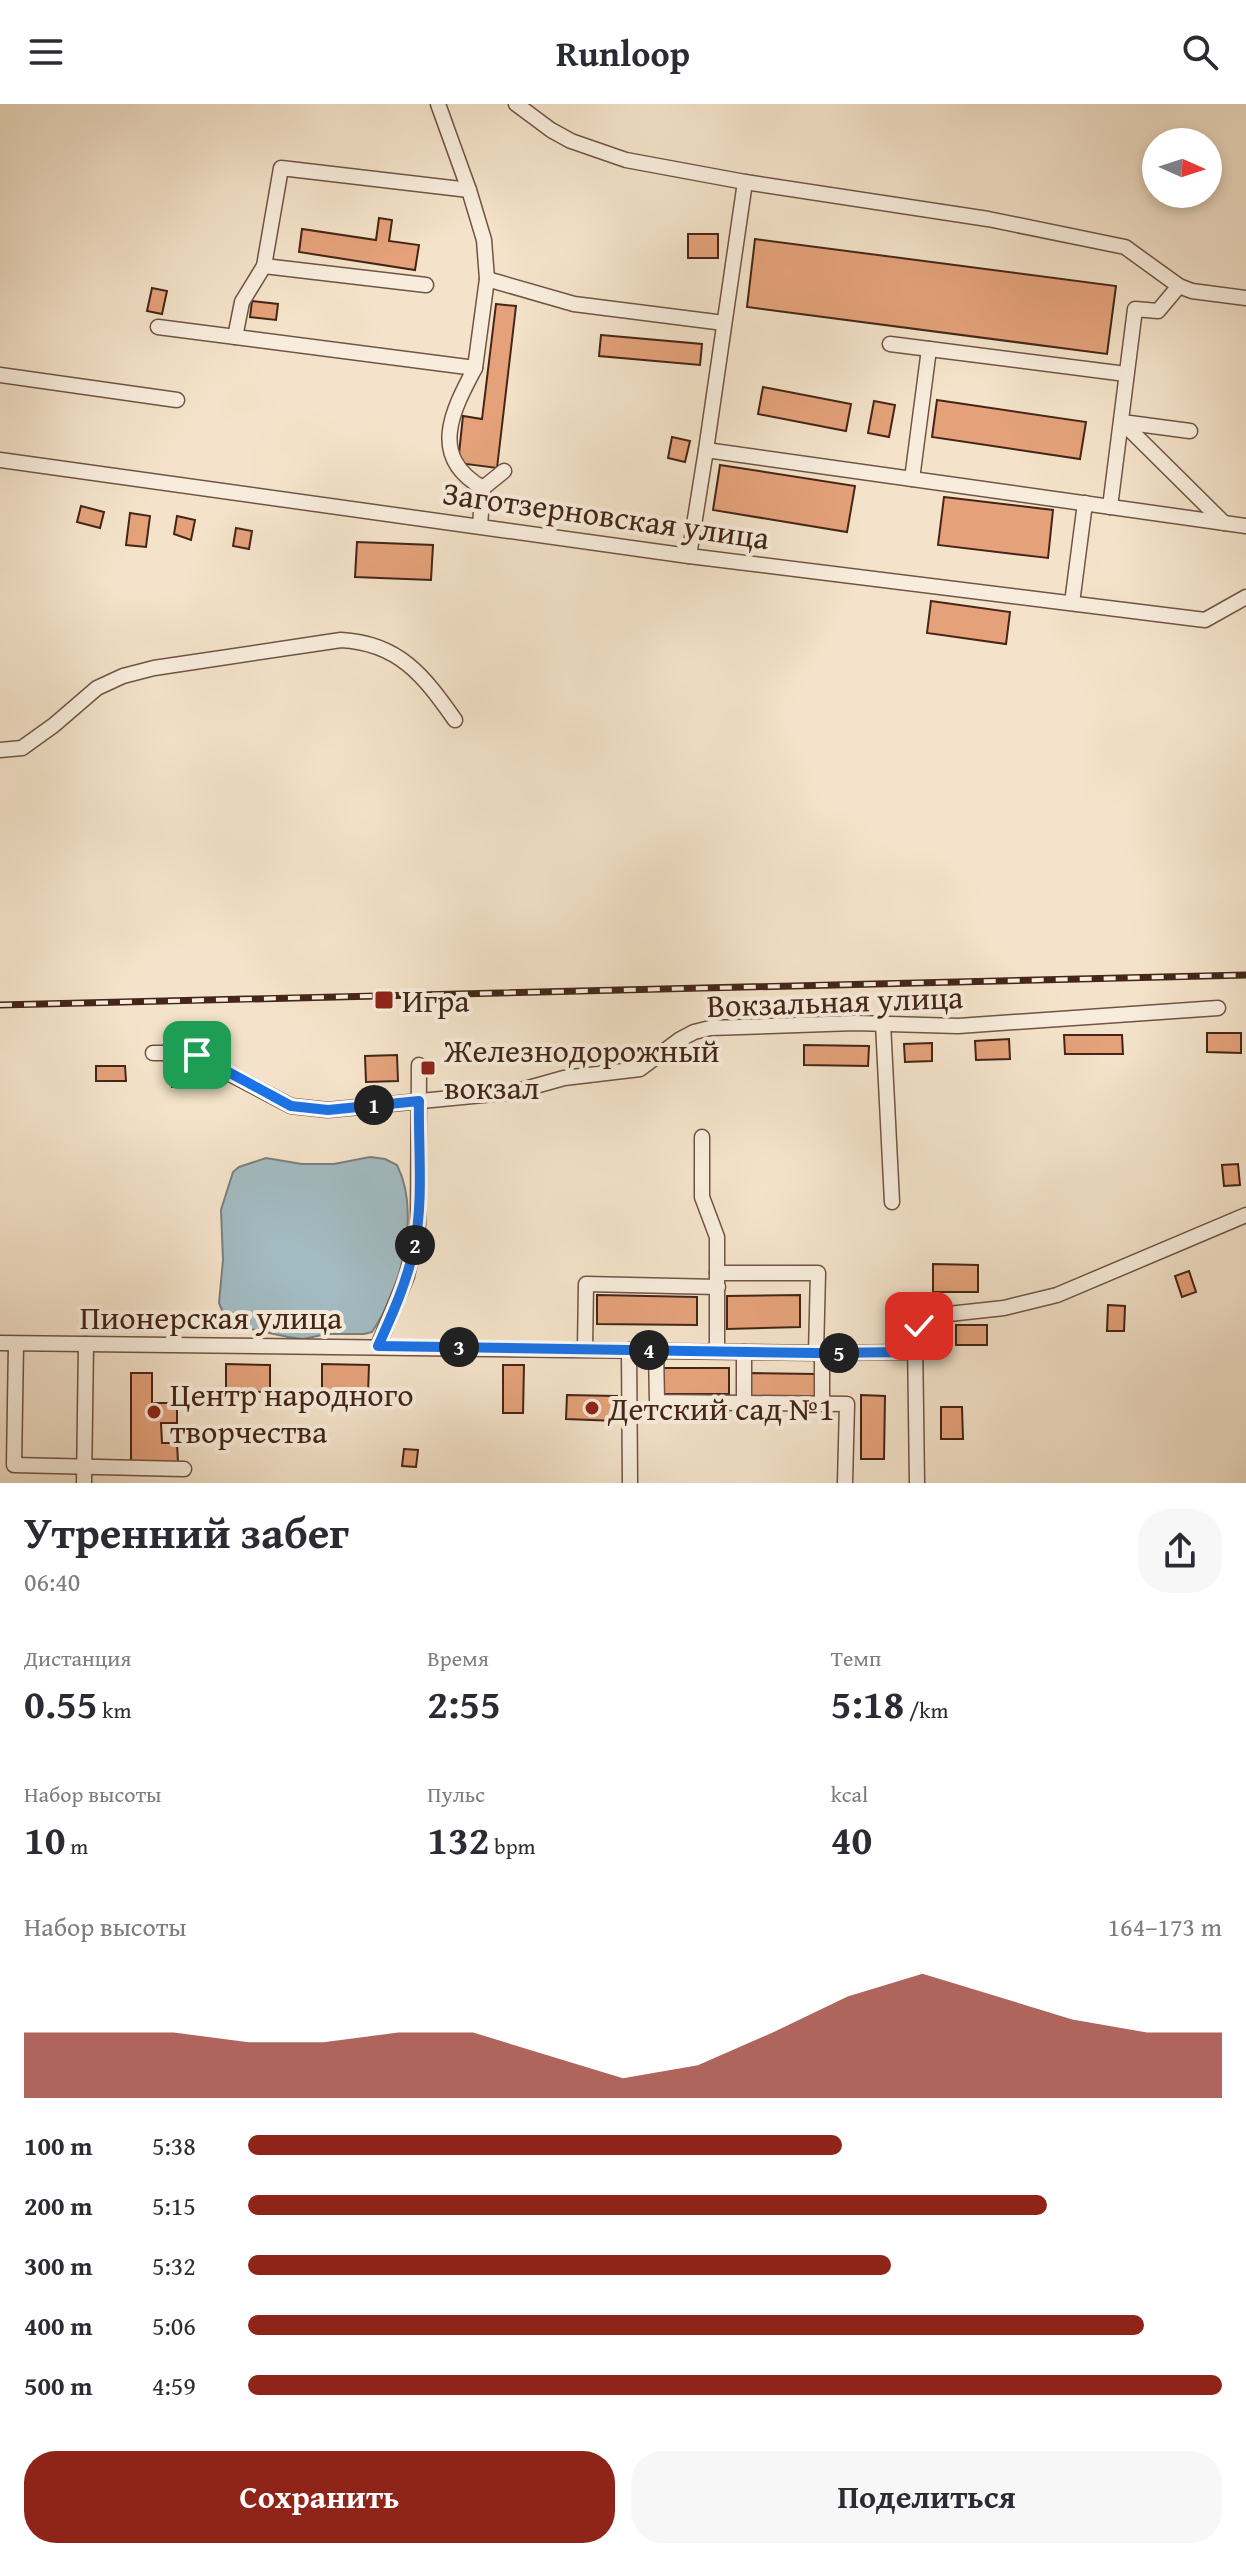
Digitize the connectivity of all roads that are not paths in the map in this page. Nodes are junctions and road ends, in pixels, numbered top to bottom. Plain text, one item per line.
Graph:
1 (438, 104) edge
2 (516, 104) edge
3 (745, 182) junction
4 (469, 190) junction
5 (264, 266) junction
6 (487, 279) junction
7 (426, 285) dead end
8 (1179, 286) junction
9 (1246, 298) edge
10 (724, 323) junction
11 (158, 327) dead end
12 (235, 337) junction
13 (890, 344) dead end
14 (929, 349) junction
15 (475, 368) junction
16 (1126, 374) junction
17 (0, 375) edge
18 (177, 400) dead end
19 (1122, 422) junction
20 (1190, 431) dead end
21 (706, 450) junction
22 (0, 460) edge
23 (504, 471) dead end
24 (912, 479) junction
25 (483, 488) junction
26 (1085, 503) junction
27 (1110, 507) junction
28 (1224, 523) junction
29 (480, 525) junction
30 (1246, 526) edge
31 (689, 556) junction
32 (1246, 597) edge
33 (1072, 603) junction
34 (455, 720) dead end
35 (0, 750) edge
36 (1218, 1008) dead end
37 (883, 1023) junction
38 (153, 1053) dead end
39 (419, 1065) dead end
40 (419, 1101) junction
41 (702, 1137) dead end
42 (892, 1202) dead end
43 (1246, 1215) edge
44 (718, 1280) junction
45 (0, 1343) edge
46 (16, 1344) junction
47 (86, 1344) junction
48 (378, 1346) junction
49 (585, 1349) junction
50 (629, 1350) junction
51 (656, 1350) junction
52 (717, 1351) junction
53 (744, 1352) junction
54 (914, 1352) junction
55 (819, 1353) junction
56 (744, 1403) junction
57 (822, 1404) junction
58 (7, 1442) edge
59 (84, 1466) junction
60 (184, 1469) dead end
61 (84, 1483) edge
62 (630, 1483) edge
63 (845, 1483) edge
64 (917, 1483) edge

1 - 4 street
2 - 3 street
3 - 8 street
3 - 10 street
4 - 5 street
4 - 6 street
5 - 7 street
5 - 12 street
6 - 10 street
6 - 15 street
8 - 9 street
8 - 16 street
10 - 21 street
11 - 12 street
12 - 15 street
13 - 14 street
14 - 16 street
14 - 24 street
15 - 25 street
16 - 19 street
17 - 18 street
19 - 20 street
19 - 27 street
19 - 28 street
21 - 24 street
21 - 31 street
22 - 29 street, Заготзерновская улица
23 - 25 street
24 - 26 street
25 - 29 street
26 - 27 street
26 - 33 street
27 - 28 street
28 - 30 street
29 - 31 street, Заготзерновская улица
31 - 33 street, Заготзерновская улица
32 - 33 street, Заготзерновская улица
34 - 35 street
36 - 37 street, Вокзальная улица
37 - 40 street, Вокзальная улица
37 - 42 street
38 - 40 street, Вокзальная улица
39 - 40 street
40 - 48 street
41 - 44 street
43 - 54 street
44 - 49 street
44 - 52 street
44 - 55 street
45 - 46 street, Пионерская улица
46 - 47 street, Пионерская улица
46 - 58 street
47 - 48 street, Пионерская улица
47 - 59 street
48 - 49 street, Пионерская улица
49 - 50 street, Пионерская улица
50 - 51 street, Пионерская улица
50 - 62 street
51 - 52 street, Пионерская улица
51 - 56 street
52 - 53 street, Пионерская улица
53 - 55 street, Пионерская улица
53 - 56 street
54 - 55 street, Пионерская улица
54 - 64 street
55 - 57 street
56 - 57 street
57 - 63 street
58 - 59 street
59 - 60 street
59 - 61 street

